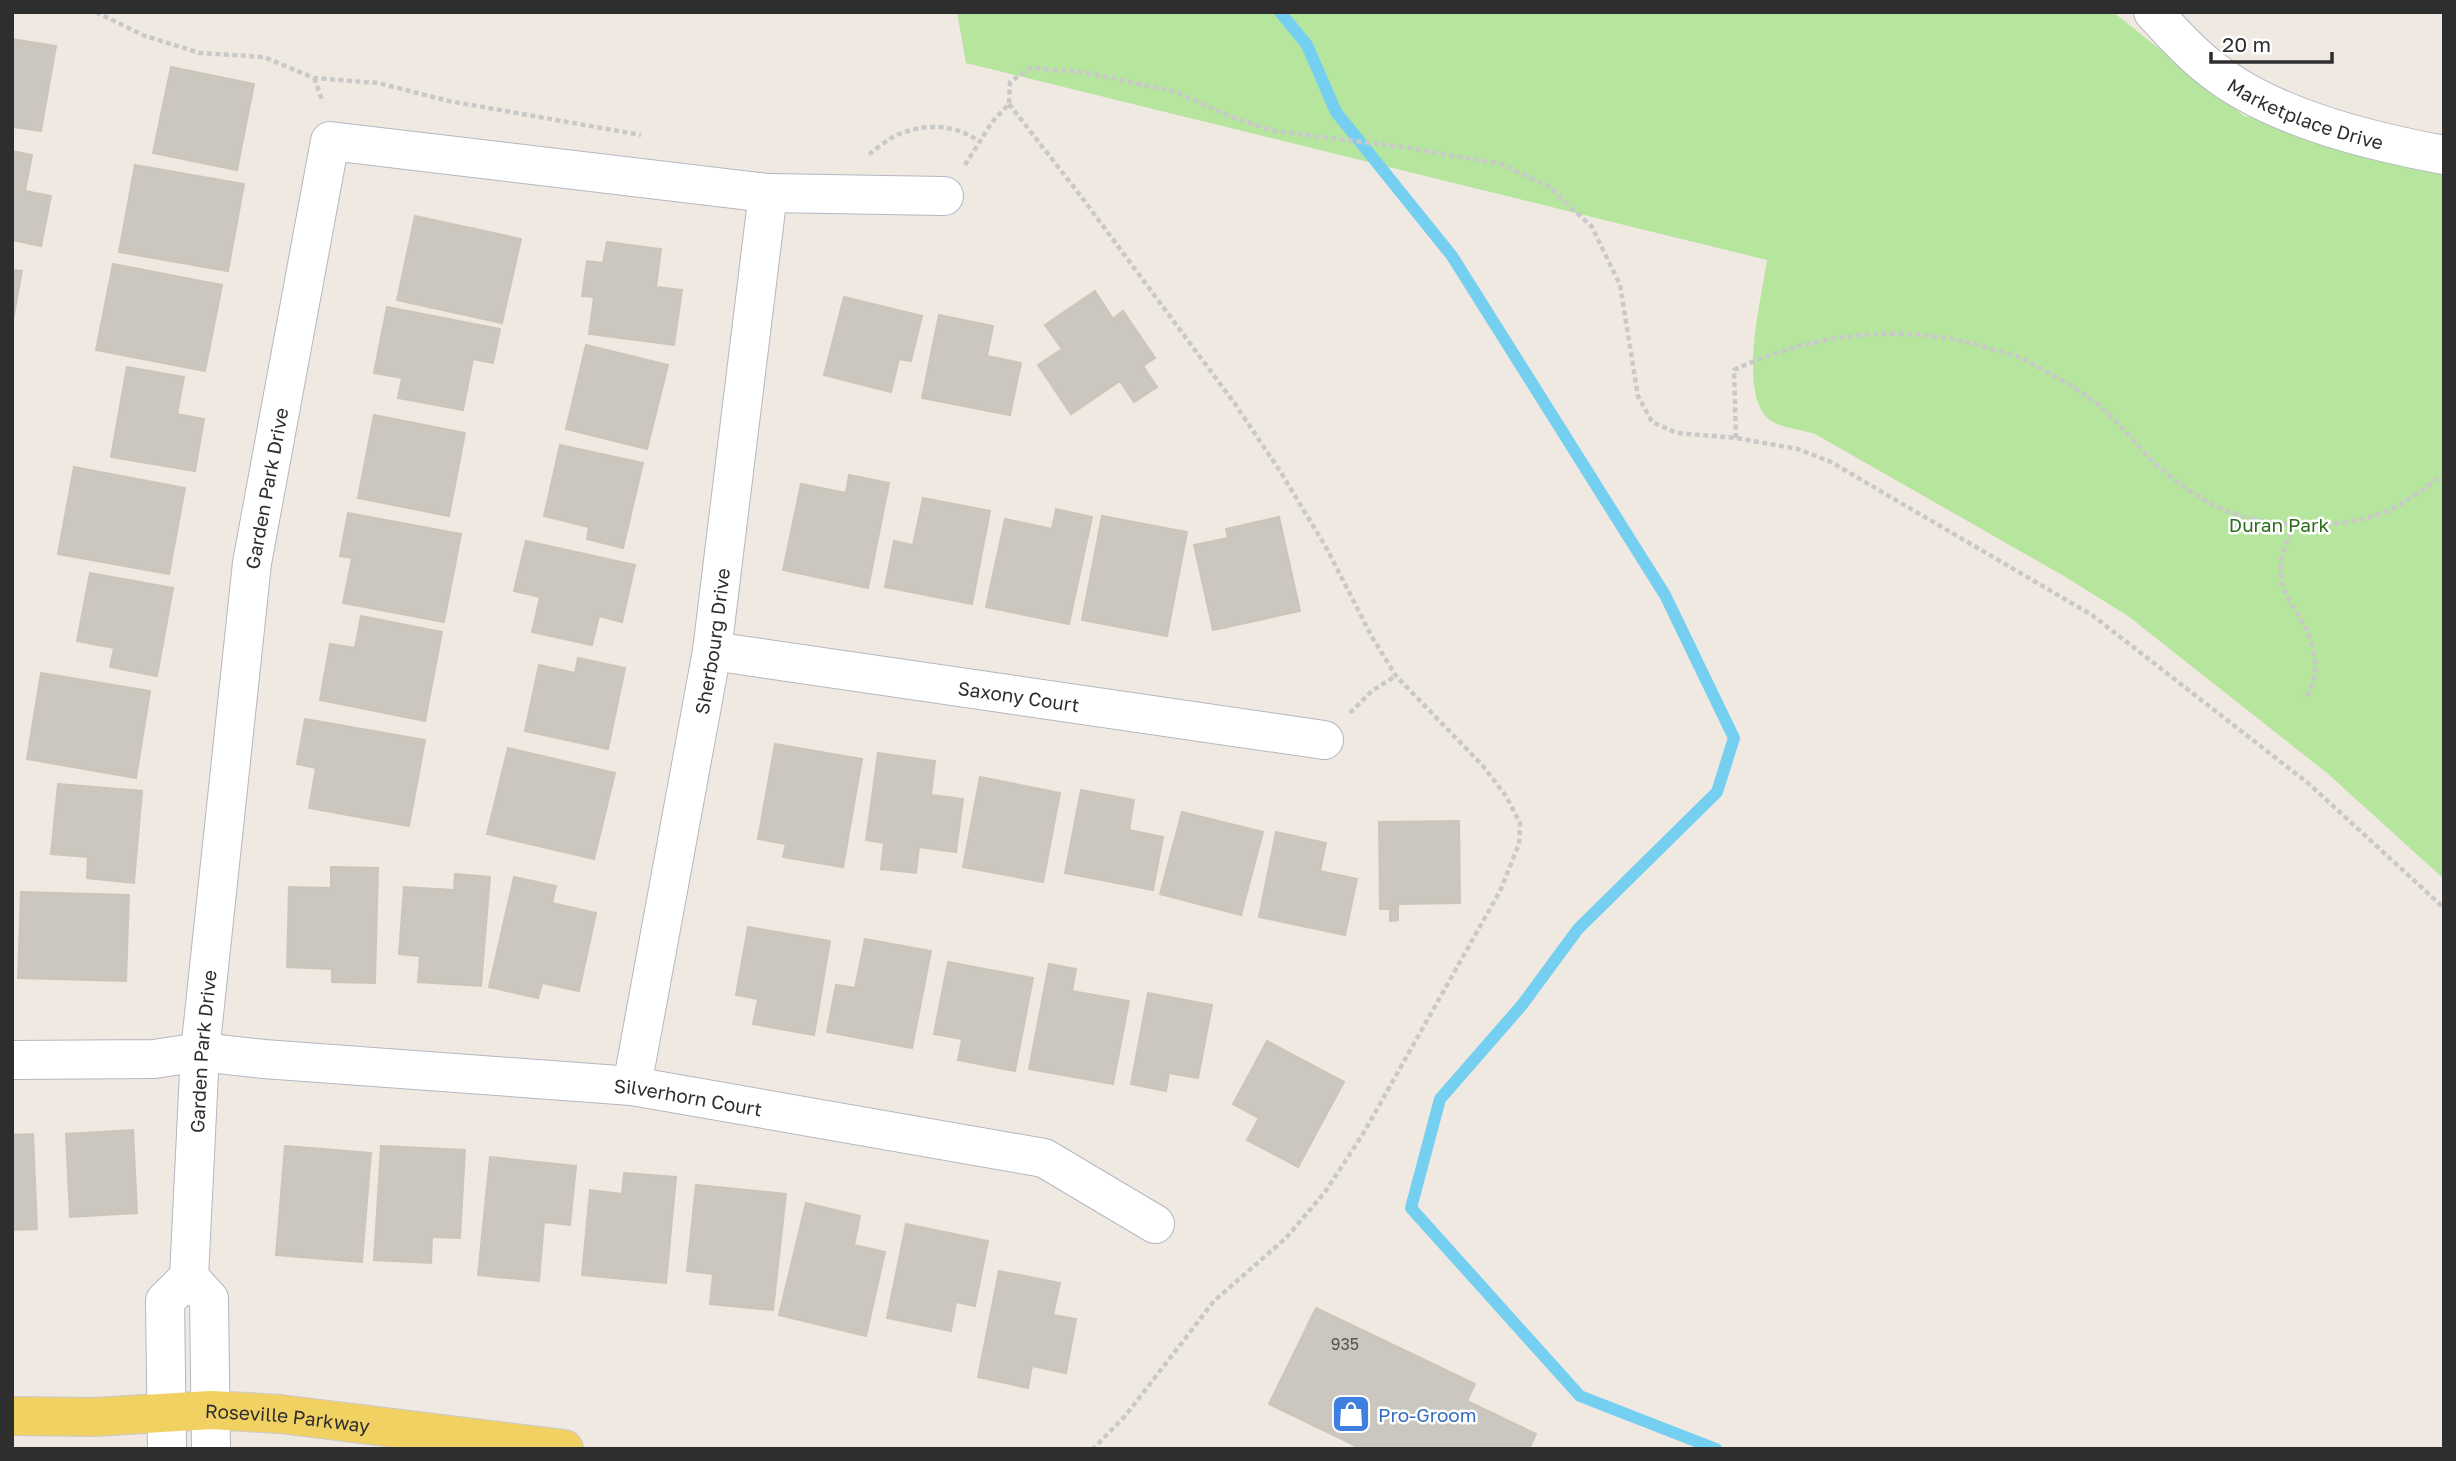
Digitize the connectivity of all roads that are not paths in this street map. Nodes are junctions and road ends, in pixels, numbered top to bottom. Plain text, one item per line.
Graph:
1 (2152, 12) edge
2 (2444, 155) edge
3 (768, 193) junction
4 (944, 196) road end
5 (712, 650) junction
6 (1324, 740) road end
7 (200, 1052) junction
8 (12, 1060) edge
9 (632, 1086) junction
10 (1155, 1224) dead end
11 (189, 1277) junction
12 (211, 1410) junction
13 (167, 1411) junction
14 (12, 1416) edge
15 (167, 1449) edge
16 (211, 1449) edge
17 (564, 1449) edge

1 - 2 street, Marketplace Drive
3 - 4 street
3 - 5 street, Sherbourg Drive
3 - 7 street, Garden Park Drive
5 - 6 street, Saxony Court
5 - 9 street, Sherbourg Drive
7 - 8 street, Silverhorn Court
7 - 9 street, Silverhorn Court
7 - 11 street, Garden Park Drive
9 - 10 street, Silverhorn Court
11 - 12 street
11 - 13 street
12 - 13 main road, Roseville Parkway
12 - 16 street
12 - 17 main road, Roseville Parkway
13 - 14 main road, Roseville Parkway
13 - 15 street

